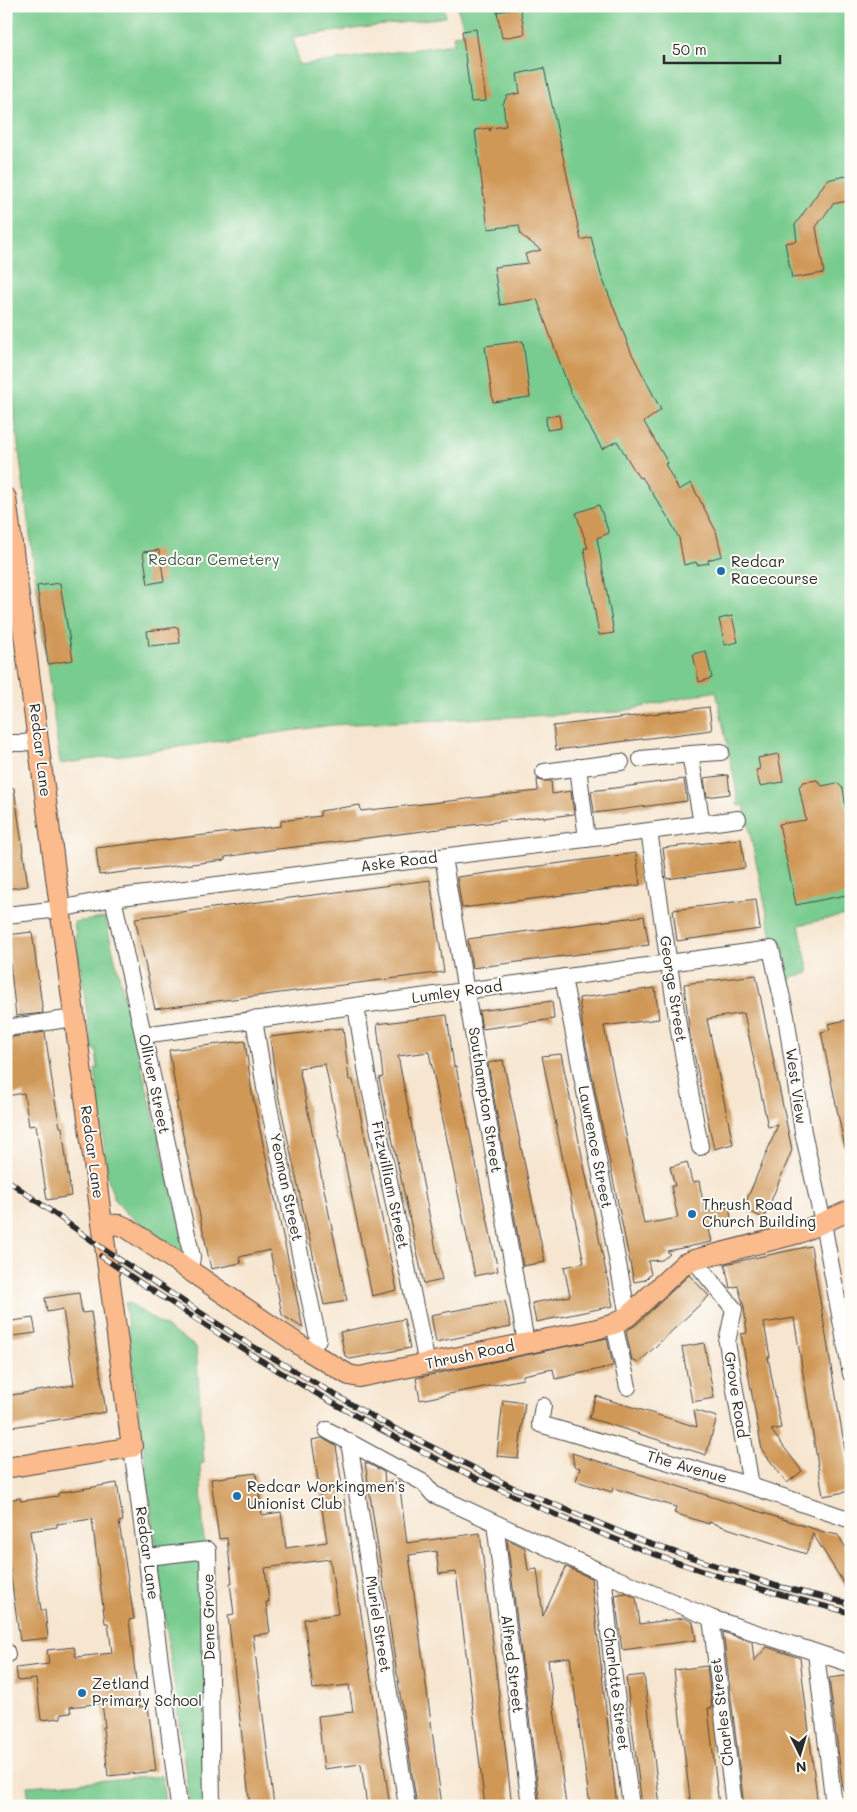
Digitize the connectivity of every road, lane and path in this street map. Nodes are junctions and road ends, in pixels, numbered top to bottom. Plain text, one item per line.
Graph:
1 (6, 498) edge
2 (8, 524) edge
3 (39, 740) junction
4 (6, 743) edge
5 (721, 752) dead end
6 (690, 754) junction
7 (641, 759) dead end
8 (621, 762) dead end
9 (578, 768) junction
10 (544, 772) dead end
11 (738, 818) dead end
12 (702, 824) junction
13 (649, 831) junction
14 (587, 839) junction
15 (443, 857) junction
16 (113, 898) junction
17 (60, 908) junction
18 (6, 916) edge
19 (771, 949) joint
20 (669, 963) junction
21 (563, 977) junction
22 (466, 990) junction
23 (356, 1006) junction
24 (74, 1018) junction
25 (254, 1019) junction
26 (6, 1028) edge
27 (143, 1035) junction
28 (700, 1147) dead end
29 (851, 1210) edge
30 (823, 1223) junction
31 (102, 1224) junction
32 (694, 1260) junction
33 (191, 1263) junction
34 (621, 1320) junction
35 (526, 1343) junction
36 (310, 1352) junction
37 (427, 1364) junction
38 (851, 1374) edge
39 (628, 1387) dead end
40 (543, 1406) dead end
41 (327, 1430) dead end
42 (349, 1442) junction
43 (132, 1447) junction
44 (6, 1468) edge
45 (751, 1486) junction
46 (851, 1520) edge
47 (495, 1523) junction
48 (148, 1557) junction
49 (603, 1573) junction
50 (711, 1618) junction
51 (816, 1653) junction
52 (851, 1664) edge
53 (179, 1806) edge
54 (212, 1806) edge
55 (407, 1806) edge
56 (530, 1806) edge
57 (631, 1806) edge
58 (734, 1806) edge
59 (834, 1806) edge

1 - 2 main road, Redcar Lane
2 - 3 main road, Redcar Lane
3 - 4 street
3 - 17 main road, Redcar Lane
5 - 6 street
6 - 7 street
6 - 12 street
8 - 9 street
9 - 10 street
9 - 14 street
11 - 12 street, Aske Road
12 - 13 street, Aske Road
13 - 14 street, Aske Road
13 - 20 street, George Street
14 - 15 street, Aske Road
15 - 16 street, Aske Road
15 - 22 street, Southampton Street
16 - 17 street, Aske Road
16 - 27 street, Olliver Street
17 - 18 street, Aske Road
17 - 24 main road, Redcar Lane
19 - 20 street, Lumley Road
19 - 30 street, West View
20 - 21 street, Lumley Road
20 - 28 street, George Street
21 - 22 street, Lumley Road
21 - 34 street, Lawrence Street
22 - 23 street, Lumley Road
22 - 35 street, Southampton Street
23 - 25 street, Lumley Road
23 - 37 street, Fitzwilliam Street
24 - 26 street
24 - 31 main road, Redcar Lane
25 - 27 street, Lumley Road
25 - 36 street, Yeoman Street
27 - 33 street, Olliver Street
29 - 30 main road, Thrush Road
30 - 32 main road, Thrush Road
30 - 38 street, West View
31 - 33 main road, Thrush Road
31 - 43 main road, Redcar Lane
32 - 34 main road, Thrush Road
32 - 45 street, Grove Road
33 - 36 main road, Thrush Road
34 - 35 main road, Thrush Road
34 - 39 street, Lawrence Street
35 - 37 main road, Thrush Road
36 - 37 main road, Thrush Road
40 - 45 street, The Avenue
41 - 42 street
42 - 47 street
42 - 55 street, Muriel Street
43 - 44 main road
43 - 48 street, Redcar Lane
45 - 46 street, The Avenue
47 - 49 street
47 - 56 street, Alfred Street
48 - 53 street, Redcar Lane
48 - 54 street, Dene Grove
49 - 50 street
49 - 57 street, Charlotte Street
50 - 51 street
50 - 58 street, Charles Street
51 - 52 street
51 - 59 street

